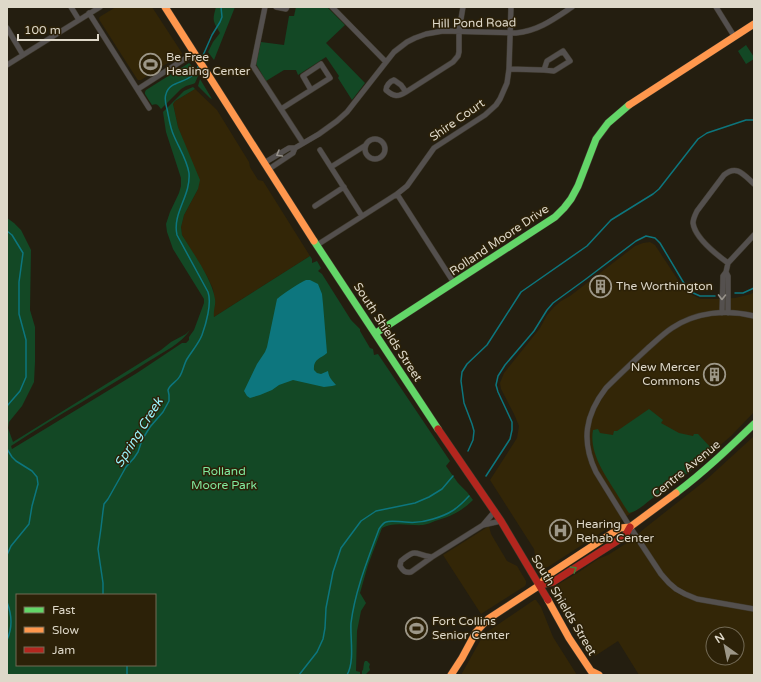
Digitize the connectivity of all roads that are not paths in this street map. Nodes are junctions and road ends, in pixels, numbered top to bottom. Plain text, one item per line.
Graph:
1 (71, 7) edge
2 (100, 7) edge
3 (165, 7) edge
4 (265, 7) edge
5 (276, 7) edge
6 (287, 7) edge
7 (463, 7) edge
8 (511, 7) edge
9 (572, 7) edge
10 (716, 7) edge
11 (334, 8) edge
12 (90, 13) junction
13 (79, 20) junction
14 (754, 24) edge
15 (7, 28) edge
16 (459, 32) junction
17 (510, 33) junction
18 (734, 36) junction
19 (23, 55) junction
20 (196, 55) junction
21 (386, 62) junction
22 (7, 65) edge
23 (509, 69) junction
24 (544, 70) junction
25 (138, 89) junction
26 (311, 90) junction
27 (406, 92) dead end
28 (149, 108) dead end
29 (281, 109) junction
30 (303, 143) junction
31 (366, 145) dead end
32 (320, 150) dead end
33 (266, 166) junction
34 (331, 167) junction
35 (754, 184) edge
36 (344, 187) junction
37 (397, 194) junction
38 (315, 206) dead end
39 (362, 216) junction
40 (754, 235) edge
41 (317, 245) junction
42 (728, 263) junction
43 (726, 272) junction
44 (454, 283) junction
45 (722, 313) junction
46 (728, 313) junction
47 (754, 316) edge
48 (376, 333) junction
49 (754, 424) edge
50 (495, 511) junction
51 (502, 521) junction
52 (483, 525) junction
53 (630, 527) junction
54 (432, 557) junction
55 (540, 585) junction
56 (754, 609) edge
57 (591, 673) edge
58 (451, 675) edge
59 (598, 675) edge

1 - 13 street
2 - 12 street
3 - 20 street, South Shields Street
4 - 29 street
5 - 6 street
7 - 16 street
8 - 17 street, Shire Court
9 - 17 street, Hill Pond Road
10 - 18 street
11 - 21 street
12 - 13 street
12 - 25 street
13 - 19 street
14 - 18 street, Rolland Moore Drive
15 - 19 street
16 - 17 street, Hill Pond Road
16 - 21 street, Hill Pond Road
16 - 27 street
17 - 23 street, Shire Court
18 - 44 street, Rolland Moore Drive
19 - 22 street
20 - 25 street
20 - 33 street, South Shields Street
21 - 30 street, Hill Pond Road
23 - 24 street
23 - 37 street, Shire Court
24 - 24 street
25 - 28 street
26 - 26 street
26 - 29 street
29 - 30 street
30 - 33 street, Hill Pond Road
31 - 34 street
32 - 34 street
33 - 41 street, South Shields Street
34 - 36 street
35 - 42 street
36 - 38 street
36 - 39 street
37 - 39 street, Shire Court
37 - 44 street
39 - 41 street, Shire Court
40 - 42 street
41 - 48 street, South Shields Street
42 - 43 street
43 -> 45 street
43 - 46 street
44 - 48 street, Rolland Moore Drive
45 - 46 street
45 - 53 street
46 - 47 street
48 - 50 street, South Shields Street
49 - 53 street, Centre Avenue
50 - 51 street, South Shields Street
50 - 52 street
51 - 52 street
51 - 55 street, South Shields Street
52 - 54 street
53 - 55 street, Centre Avenue
53 - 56 street
54 - 54 street
55 - 57 street, South Shields Street
55 - 58 street, Centre Avenue
57 - 59 street, South Shields Street

